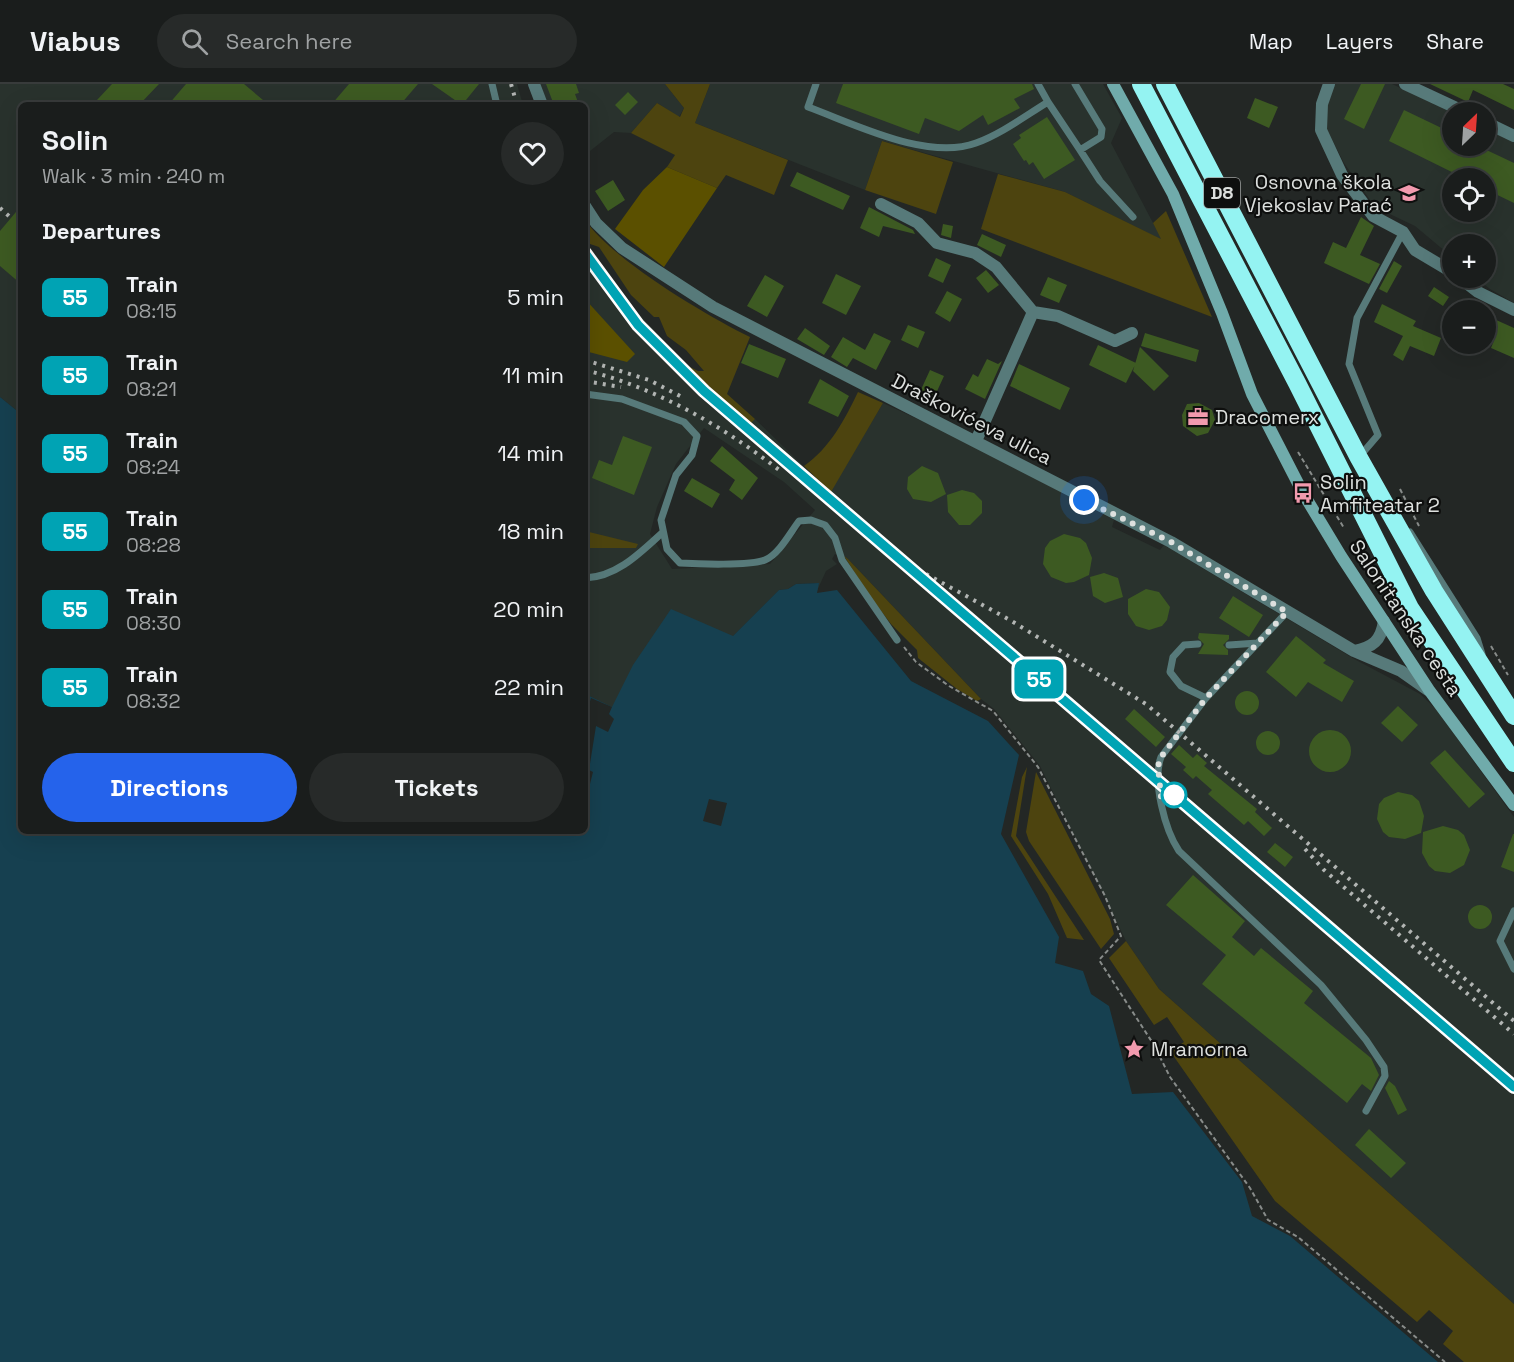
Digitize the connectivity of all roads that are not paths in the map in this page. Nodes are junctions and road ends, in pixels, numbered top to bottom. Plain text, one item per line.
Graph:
1 (492, 84) edge
2 (534, 84) edge
3 (816, 84) edge
4 (1038, 84) edge
5 (1075, 84) edge
6 (1113, 84) edge
7 (1141, 84) edge
8 (1165, 84) edge
9 (1329, 84) edge
10 (1405, 84) edge
11 (496, 102) edge
12 (541, 102) edge
13 (1048, 102) junction
14 (1444, 102) edge
15 (1496, 127) edge
16 (1514, 136) edge
17 (1080, 150) junction
18 (881, 204) dead end
19 (588, 211) edge
20 (1133, 217) dead end
21 (1403, 232) junction
22 (1442, 266) edge
23 (1473, 288) edge
24 (1514, 310) edge
25 (1034, 312) junction
26 (1132, 333) dead end
27 (588, 394) edge
28 (976, 441) junction
29 (1359, 458) junction
30 (663, 532) junction
31 (588, 578) edge
32 (1287, 612) junction
33 (1384, 621) junction
34 (897, 640) road end
35 (1258, 643) junction
36 (1198, 644) dead end
37 (1229, 645) dead end
38 (1354, 651) junction
39 (1429, 690) junction
40 (1206, 698) junction
41 (1514, 716) edge
42 (1514, 763) edge
43 (1514, 805) edge
44 (1514, 911) edge
45 (1514, 969) edge
46 (1366, 1111) dead end

1 - 11 lane
2 - 12 street
3 - 13 lane
4 - 13 lane
5 - 17 lane
6 - 33 main road, Salonitanska cesta
7 - 42 highway, D8
8 - 29 highway, D8
9 - 21 street
10 - 14 street
13 - 17 lane
15 - 16 street
17 - 20 lane
18 - 25 street
19 - 28 street, Draškovićeva ulica
21 - 22 street
21 - 29 lane
23 - 24 street
25 - 26 street
25 - 28 street
27 - 30 lane
28 - 32 street, Draškovićeva ulica
29 - 41 highway, D8
30 - 31 lane
30 - 34 lane
32 - 35 lane
32 - 38 street, Draškovićeva ulica
33 - 38 street
33 - 39 main road, Salonitanska cesta
35 - 37 lane
35 - 40 lane
36 - 40 lane
38 - 39 street, Draškovićeva ulica
39 - 43 main road, Salonitanska cesta
40 - 46 lane
44 - 45 lane

